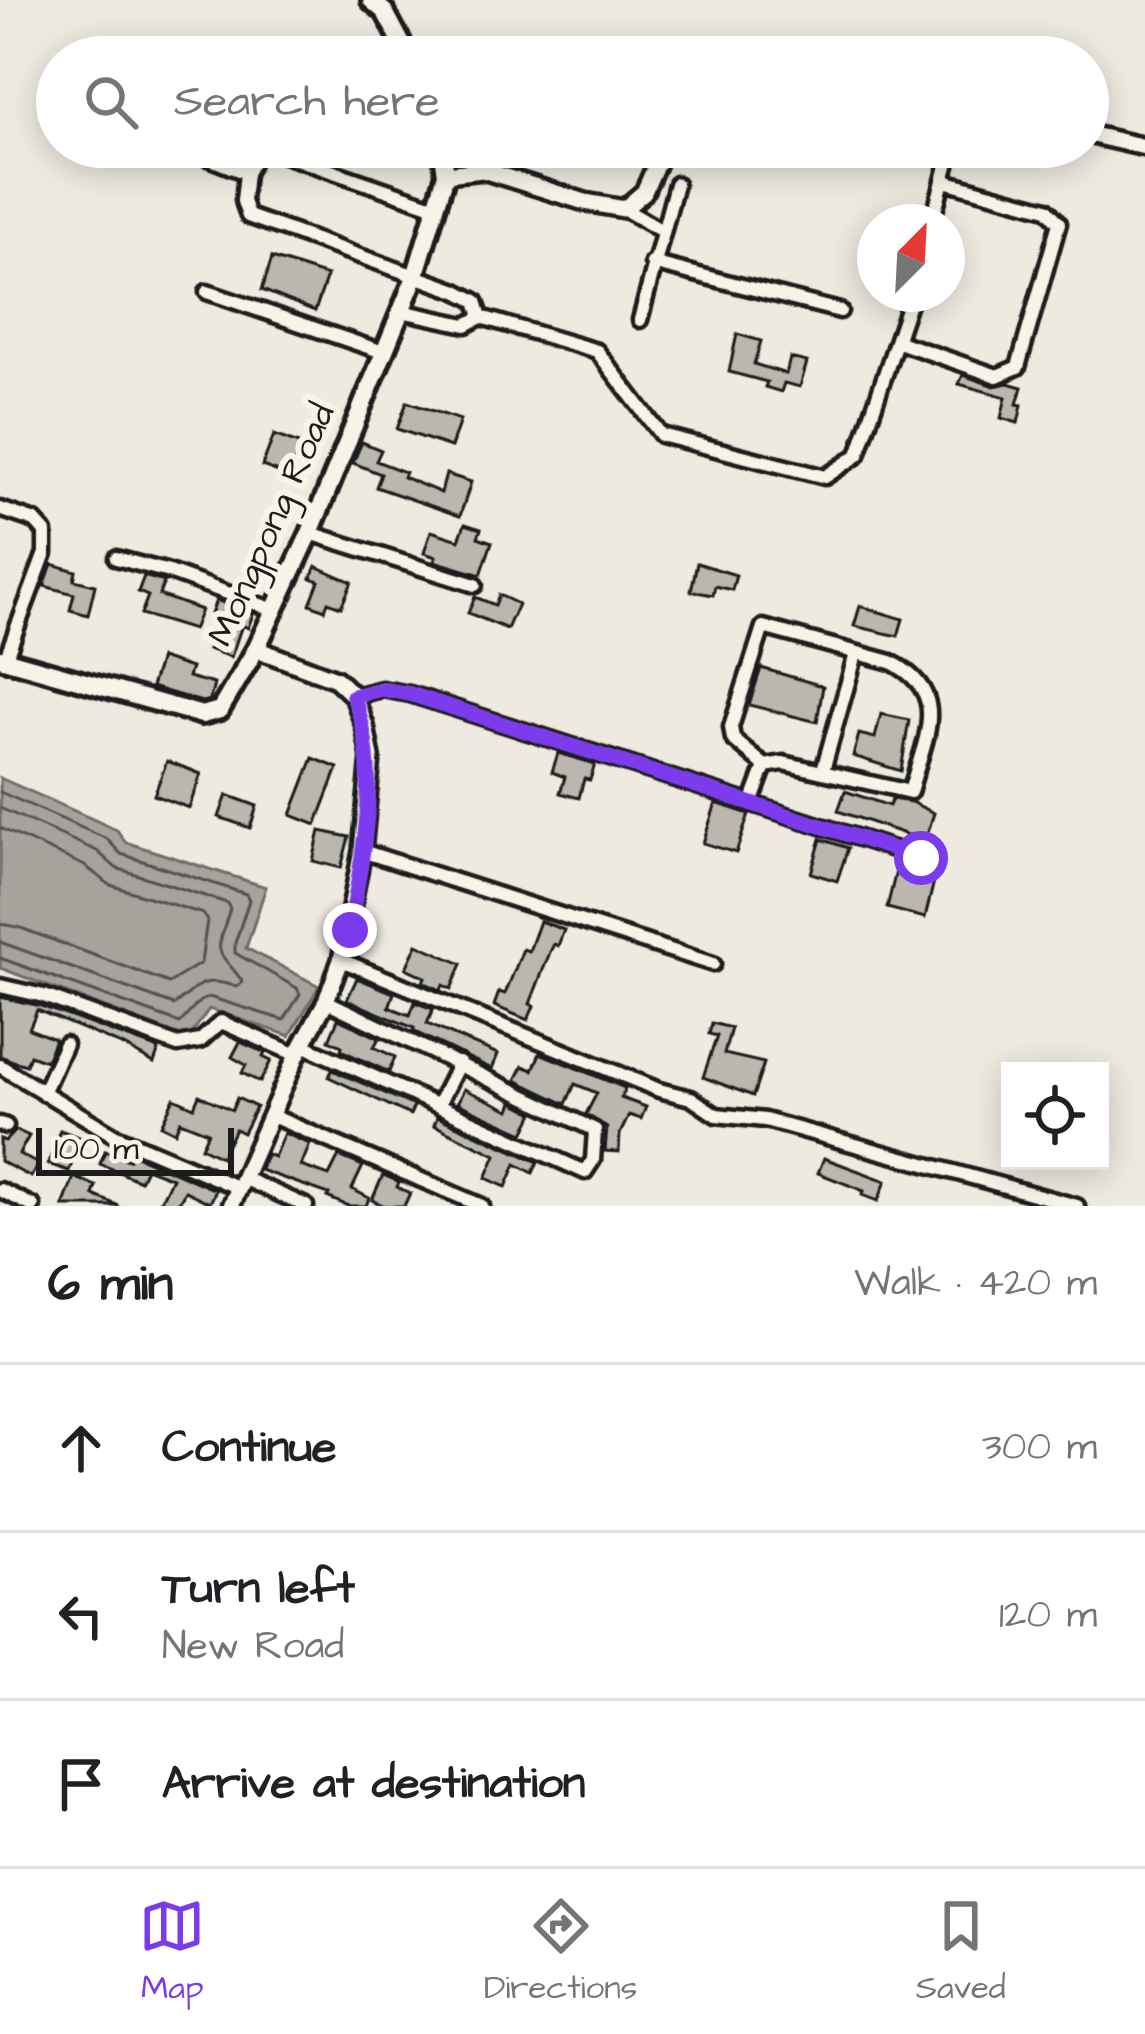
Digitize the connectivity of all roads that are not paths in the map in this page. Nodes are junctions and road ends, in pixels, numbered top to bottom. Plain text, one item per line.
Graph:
1 (371, 0) edge
2 (398, 36) edge
3 (1109, 139) edge
4 (1145, 147) edge
5 (232, 168) edge
6 (248, 168) edge
7 (322, 168) edge
8 (445, 168) edge
9 (654, 168) edge
10 (947, 168) edge
11 (245, 173) junction
12 (446, 174) junction
13 (944, 181) junction
14 (676, 184) dead end
15 (937, 204) edge
16 (436, 207) junction
17 (624, 209) junction
18 (662, 231) junction
19 (652, 263) junction
20 (415, 277) junction
21 (207, 292) dead end
22 (401, 311) junction
23 (840, 311) dead end
24 (907, 312) edge
25 (481, 317) junction
26 (640, 320) dead end
27 (898, 342) junction
28 (383, 352) junction
29 (0, 509) edge
30 (310, 532) junction
31 (116, 558) dead end
32 (475, 585) dead end
33 (274, 610) junction
34 (256, 650) junction
35 (856, 654) junction
36 (3, 659) edge
37 (353, 696) junction
38 (766, 766) junction
39 (823, 770) junction
40 (752, 802) junction
41 (362, 851) junction
42 (921, 858) dead end
43 (341, 959) junction
44 (713, 964) dead end
45 (0, 986) edge
46 (326, 1001) junction
47 (65, 1044) dead end
48 (300, 1050) junction
49 (459, 1063) junction
50 (0, 1066) edge
51 (43, 1093) junction
52 (438, 1105) junction
53 (272, 1116) junction
54 (241, 1183) junction
55 (0, 1190) edge
56 (32, 1206) edge
57 (232, 1206) edge
58 (306, 1206) edge
59 (482, 1206) edge
60 (1077, 1206) edge

1 - 2 main road
3 - 4 street
5 - 11 street
6 - 11 street
7 - 16 street
8 - 12 main road, Mongpong Road
9 - 17 street
10 - 13 street
11 - 20 street
12 - 16 main road, Mongpong Road
12 - 17 street
13 - 15 street
13 - 27 street
14 - 18 street
16 - 20 main road, Mongpong Road
17 - 18 street
18 - 19 street
19 - 23 street
19 - 26 street
20 - 22 main road, Mongpong Road
20 - 25 street
21 - 28 street
22 - 25 street
22 - 28 main road, Mongpong Road
24 - 27 street
25 - 27 street
28 - 30 main road, Mongpong Road
29 - 36 street
30 - 32 street
30 - 33 main road, Mongpong Road
31 - 33 street
33 - 34 main road, Mongpong Road
34 - 36 main road, Mongpong Road
34 - 37 street
35 - 38 street
35 - 39 street
35 - 39 street
37 - 40 street
37 - 41 street
38 - 39 street
38 - 40 street
40 - 42 street
41 - 43 street
41 - 44 street
43 - 46 street
43 - 60 street
45 - 48 street
46 - 48 street
46 - 49 street
47 - 51 street
48 - 52 street
48 - 53 street
49 - 52 street
49 - 52 street
50 - 51 street
51 - 54 street
53 - 54 street
53 - 59 street
54 - 57 street
54 - 58 street
55 - 56 street

